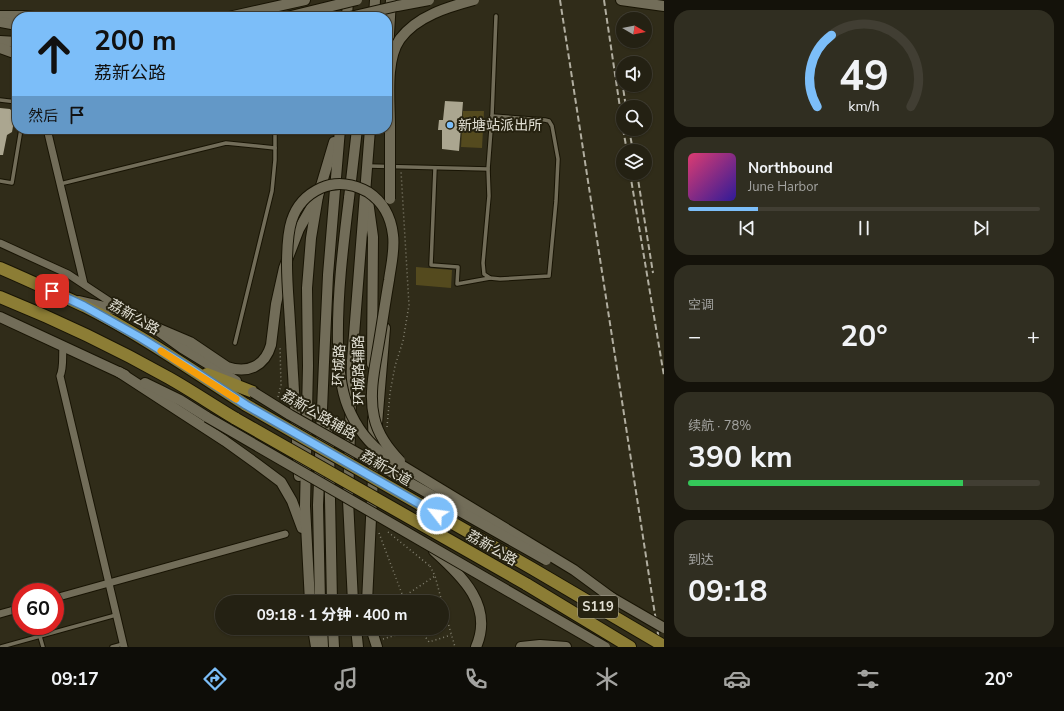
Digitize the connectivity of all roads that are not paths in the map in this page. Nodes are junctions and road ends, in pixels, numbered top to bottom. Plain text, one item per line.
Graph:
1 (305, 0) edge
2 (348, 0) edge
3 (357, 0) edge
4 (375, 0) edge
5 (391, 0) edge
6 (429, 0) edge
7 (474, 0) edge
8 (621, 0) edge
9 (644, 3) junction
10 (664, 6) edge
11 (664, 10) edge
12 (251, 12) edge
13 (308, 12) edge
14 (349, 12) edge
15 (371, 12) edge
16 (374, 12) edge
17 (390, 12) edge
18 (0, 16) edge
19 (12, 16) edge
20 (496, 16) dead end
21 (0, 22) edge
22 (12, 24) edge
23 (0, 41) edge
24 (12, 42) edge
25 (0, 48) edge
26 (12, 52) edge
27 (392, 63) edge
28 (0, 100) edge
29 (12, 101) edge
30 (492, 116) junction
31 (20, 134) edge
32 (48, 134) edge
33 (276, 134) edge
34 (337, 134) edge
35 (339, 134) edge
36 (357, 134) edge
37 (370, 134) edge
38 (376, 134) edge
39 (390, 134) edge
40 (275, 148) junction
41 (368, 166) junction
42 (435, 168) junction
43 (488, 169) junction
44 (0, 181) edge
45 (60, 184) junction
46 (366, 187) junction
47 (318, 196) junction
48 (0, 243) edge
49 (0, 268) edge
50 (490, 278) junction
51 (84, 284) junction
52 (0, 296) edge
53 (61, 296) junction
54 (126, 312) junction
55 (0, 317) edge
56 (150, 325) junction
57 (235, 343) dead end
58 (63, 347) junction
59 (188, 367) junction
60 (119, 372) junction
61 (323, 390) junction
62 (253, 392) junction
63 (246, 405) joint
64 (374, 456) junction
65 (410, 470) junction
66 (303, 532) junction
67 (285, 534) dead end
68 (424, 542) junction
69 (306, 553) junction
70 (533, 569) joint
71 (109, 583) junction
72 (309, 595) edge
73 (320, 595) edge
74 (332, 595) edge
75 (353, 595) edge
76 (367, 595) edge
77 (64, 596) edge
78 (612, 598) junction
79 (12, 611) edge
80 (0, 614) edge
81 (116, 615) junction
82 (664, 628) edge
83 (314, 635) edge
84 (322, 635) edge
85 (333, 635) edge
86 (357, 635) edge
87 (368, 635) edge
88 (40, 636) junction
89 (124, 645) edge
90 (551, 645) junction
91 (664, 646) edge
92 (0, 647) edge
93 (42, 647) edge
94 (112, 647) edge
95 (316, 647) edge
96 (323, 647) edge
97 (334, 647) edge
98 (358, 647) edge
99 (369, 647) edge
100 (476, 647) edge
101 (520, 647) edge
102 (539, 647) edge
103 (566, 647) edge
104 (605, 647) edge
105 (630, 647) edge

1 - 12 main road
2 - 14 main road
3 - 13 main road, bridge
4 - 16 main road
5 - 17 main road
6 - 15 main road, bridge
7 - 27 main road, bridge
8 - 9 main road
9 - 10 main road
9 - 11 main road
18 - 19 main road
20 - 30 lane
21 - 22 main road
23 - 24 main road
25 - 26 main road
28 - 29 lane
30 - 43 lane
30 - 50 lane
31 - 44 lane
32 - 45 street
33 - 40 lane
34 - 47 main road
35 - 61 main road
36 - 65 main road, bridge
37 - 41 main road, 环城路
38 - 41 main road
39 - 64 main road, bridge
40 - 45 lane
40 - 57 lane
41 - 42 lane
41 - 46 main road, 环城路
42 - 43 lane
42 - 50 lane
43 - 50 lane
45 - 51 street
46 - 64 main road, 环城路辅路
46 - 75 main road, 环城路
47 - 56 main road
47 - 69 main road
48 - 51 street
49 - 53 main road, 荔新公路
51 - 54 street
52 - 105 main road, 荔新公路 / S119, bridge
53 - 54 main road, 荔新公路辅路
53 - 59 main road, 荔新公路
54 - 56 main road, 荔新公路辅路
55 - 58 main road
56 - 62 main road, 荔新公路辅路
58 - 60 main road
58 - 71 street
59 - 62 main road
59 - 63 main road, 荔新公路
60 - 66 main road
60 - 68 main road, bridge
61 - 73 main road
61 - 74 main road
62 - 78 main road, 荔新公路辅路, bridge
63 - 70 main road, 荔新大道, bridge
64 - 76 main road, 环城路辅路
65 - 66 main road, bridge
65 - 78 main road, bridge
66 - 69 main road
67 - 71 street
68 - 100 main road, bridge
68 - 104 main road, bridge
69 - 72 main road
70 - 91 main road, 荔新公路 / S119, bridge
71 - 77 street
71 - 81 street
78 - 82 main road, 荔新公路辅路, bridge
79 - 80 street
81 - 88 lane
81 - 89 street
83 - 95 main road
84 - 96 main road
85 - 97 main road
86 - 98 main road
87 - 99 main road
88 - 92 lane
88 - 93 lane
89 - 94 lane
90 - 101 main road
90 - 102 main road
90 - 103 main road

